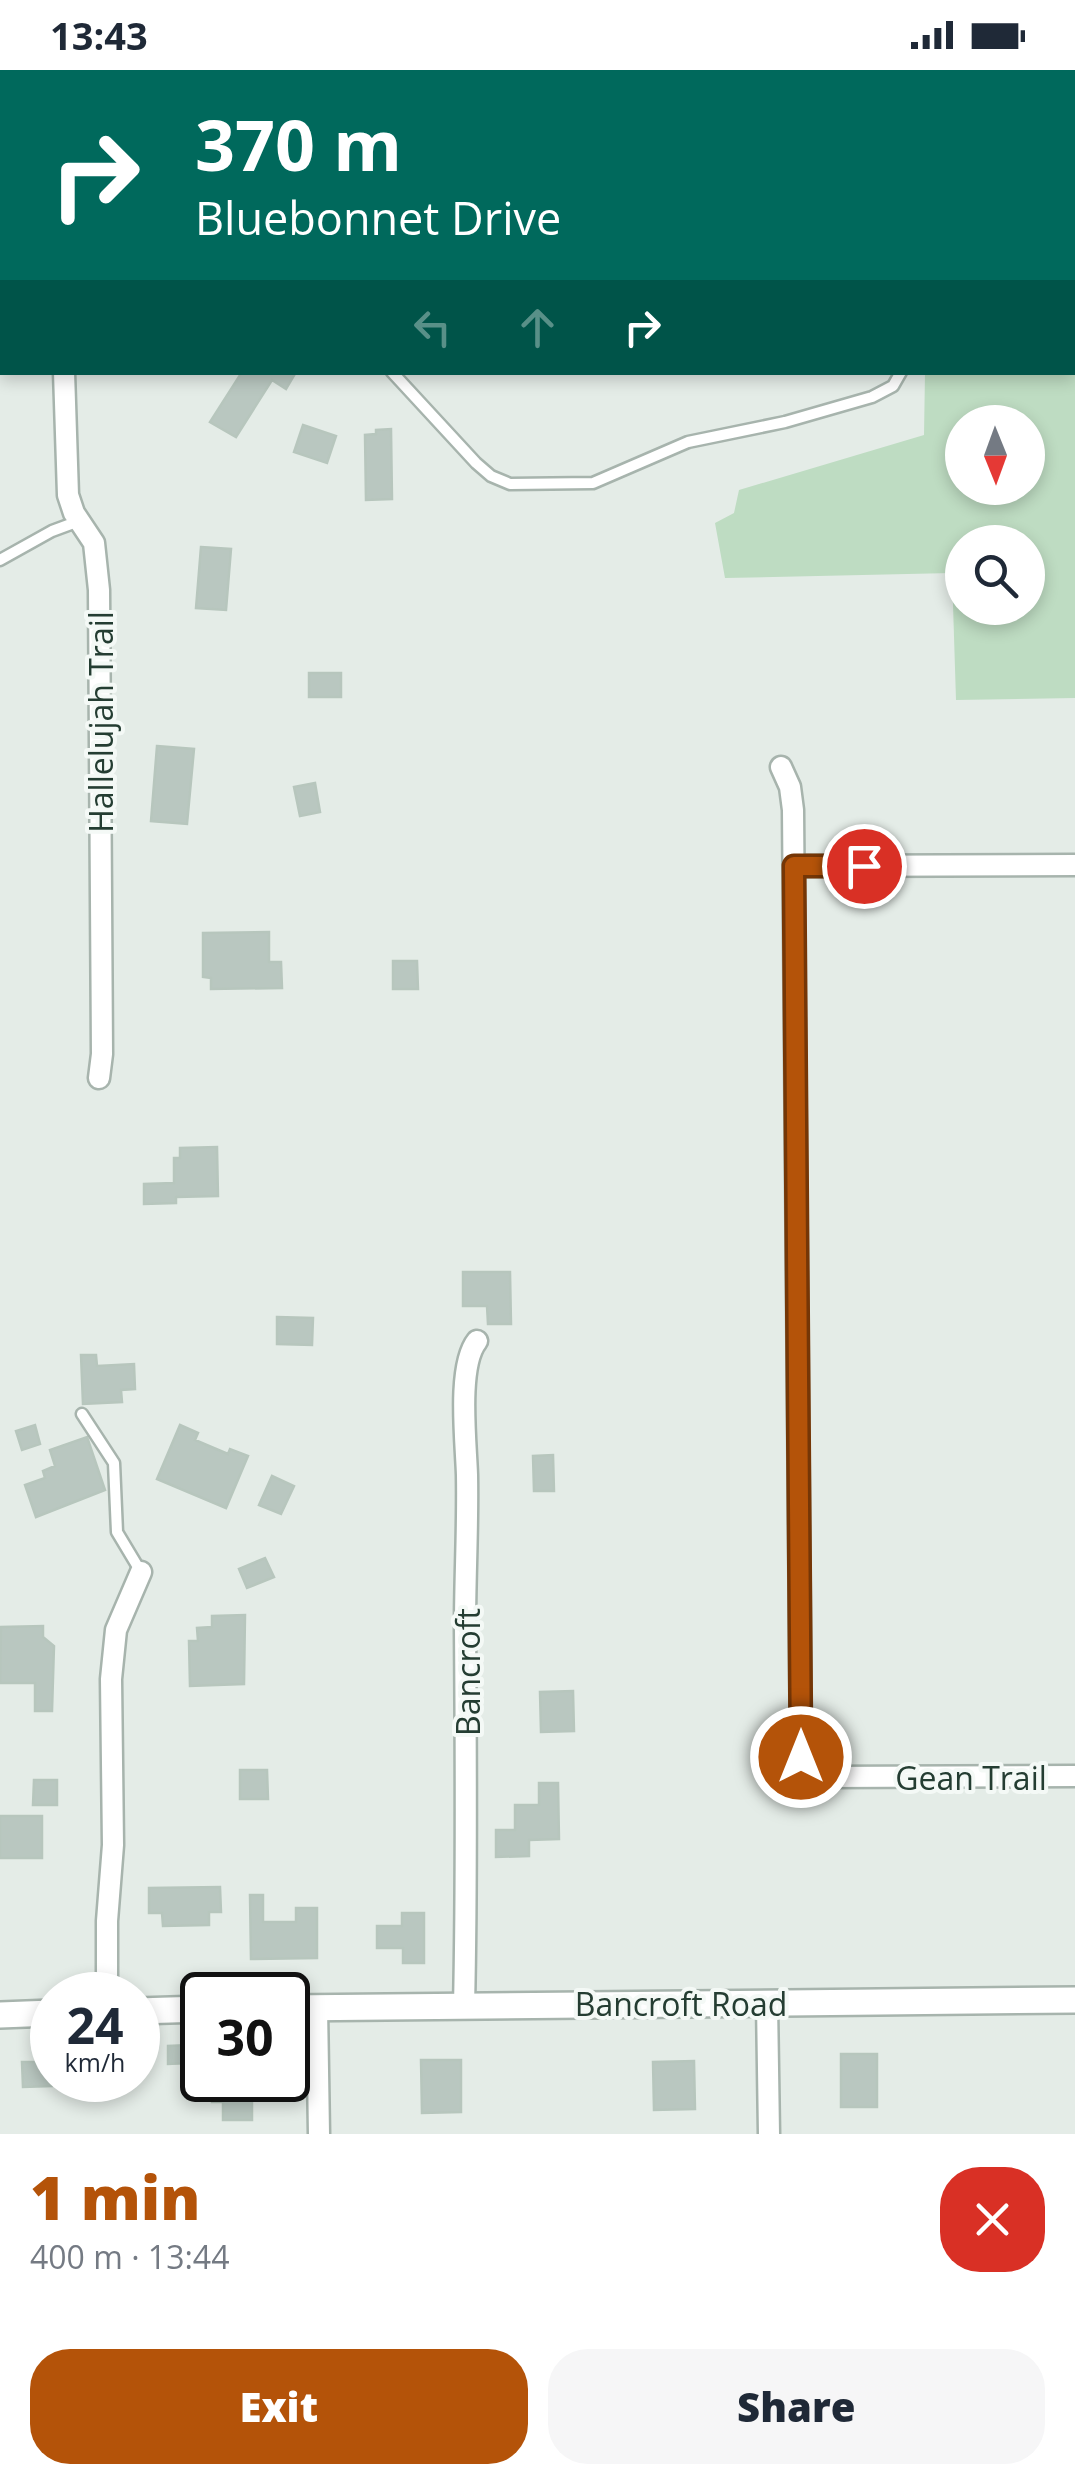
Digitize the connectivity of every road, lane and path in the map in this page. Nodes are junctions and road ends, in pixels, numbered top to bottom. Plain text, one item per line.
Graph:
1 (64, 375) edge
2 (395, 375) edge
3 (899, 375) edge
4 (80, 520) junction
5 (0, 560) edge
6 (781, 767) dead end
7 (1075, 865) edge
8 (794, 866) junction
9 (99, 1078) dead end
10 (477, 1341) dead end
11 (82, 1414) dead end
12 (141, 1572) joint
13 (1075, 1776) edge
14 (107, 1972) edge
15 (1075, 2000) edge
16 (768, 2003) junction
17 (464, 2006) junction
18 (310, 2007) edge
19 (317, 2007) junction
20 (30, 2013) edge
21 (0, 2014) edge
22 (320, 2134) edge
23 (769, 2134) edge

1 - 4 street, Hallelujah Trail
2 - 3 lane
4 - 5 lane
4 - 9 street, Hallelujah Trail
6 - 8 street
7 - 8 street
8 - 13 street, Gean Trail
10 - 17 street, Bancroft
11 - 12 lane
12 - 14 street
15 - 16 street, Bancroft Road
16 - 17 street, Bancroft Road
16 - 23 street
17 - 19 street, Bancroft Road
18 - 19 street, Bancroft Road
19 - 22 street
20 - 21 street

